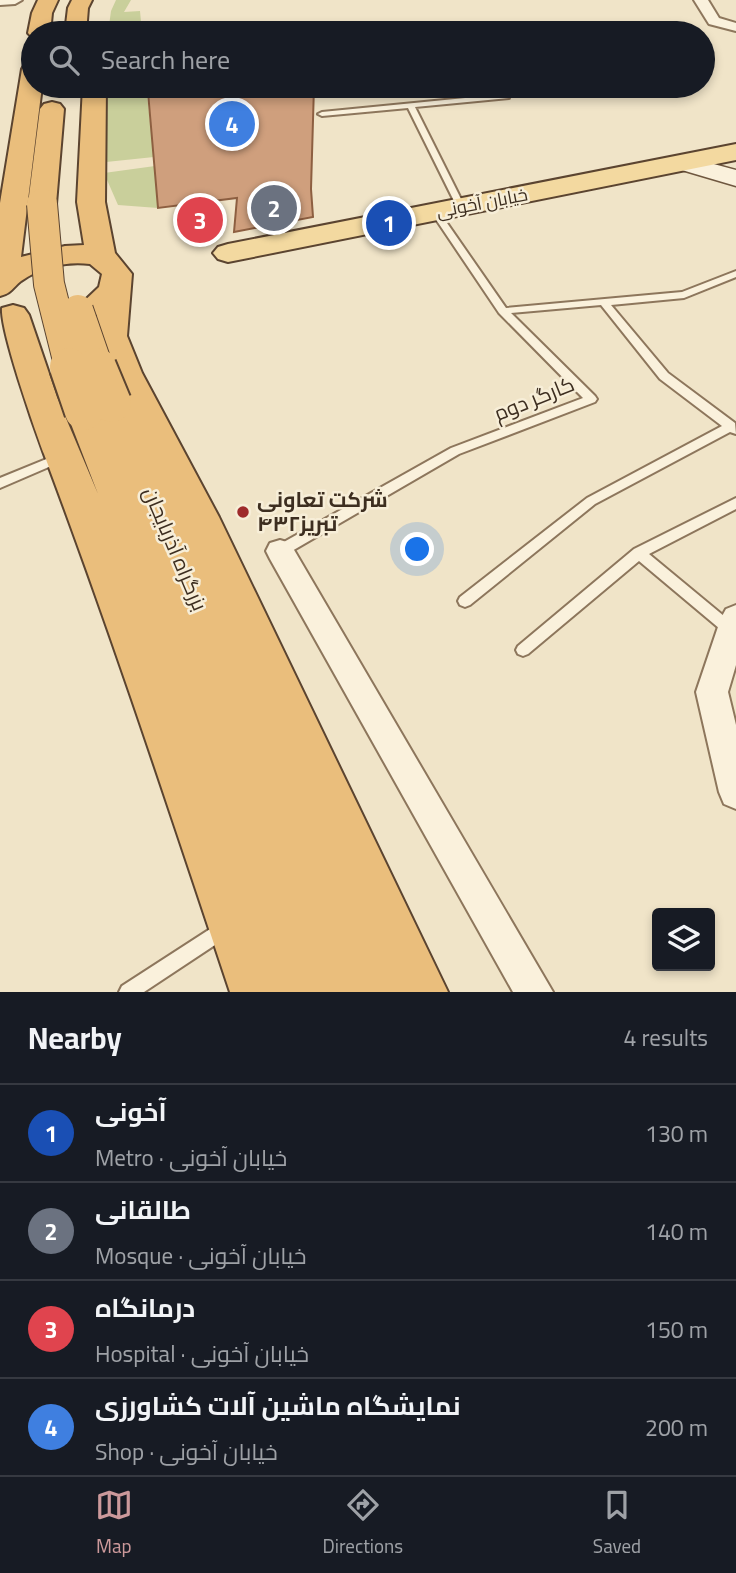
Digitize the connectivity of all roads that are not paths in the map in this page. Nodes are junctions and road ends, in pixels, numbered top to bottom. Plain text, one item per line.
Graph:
1 (15, 0) edge
2 (48, 0) edge
3 (60, 0) edge
4 (82, 0) edge
5 (701, 0) edge
6 (0, 1) edge
7 (41, 21) edge
8 (59, 21) edge
9 (77, 21) edge
10 (713, 21) edge
11 (715, 22) edge
12 (736, 27) edge
13 (29, 98) edge
14 (55, 98) edge
15 (72, 98) edge
16 (92, 98) edge
17 (485, 98) edge
18 (410, 105) junction
19 (321, 114) dead end
20 (736, 152) edge
21 (684, 163) junction
22 (736, 178) edge
23 (66, 203) junction
24 (448, 209) junction
25 (12, 210) junction
26 (228, 253) dead end
27 (107, 275) junction
28 (731, 276) edge
29 (736, 285) edge
30 (3, 297) edge
31 (604, 302) junction
32 (503, 311) junction
33 (107, 396) junction
34 (40, 397) junction
35 (734, 428) edge
36 (63, 456) junction
37 (0, 483) edge
38 (736, 503) edge
39 (280, 551) joint
40 (639, 553) junction
41 (465, 601) dead end
42 (733, 624) edge
43 (523, 650) dead end
44 (736, 792) edge
45 (234, 923) junction
46 (128, 992) edge
47 (259, 992) edge
48 (314, 992) edge
49 (368, 992) edge
50 (419, 992) edge
51 (534, 992) edge

1 - 6 street
2 - 7 highway
3 - 8 highway
4 - 9 highway
5 - 10 street
11 - 12 street
13 - 25 highway
14 - 23 highway, بزرگراه آذربایجان
15 - 23 highway, بزرگراه آذربایجان
16 - 23 highway, بزرگراه آذربایجان
17 - 18 lane
18 - 19 lane
18 - 24 lane, کارگر دوم
20 - 21 main road, خیابان آخونی
21 - 22 main road
21 - 24 main road, خیابان آخونی
23 - 25 highway
23 - 27 highway, بزرگراه آذربایجان
23 - 33 highway, بزرگراه آذربایجان, bridge
24 - 26 main road, خیابان آخونی
24 - 32 lane, کارگر دوم
25 - 30 highway
27 - 30 highway
27 - 30 highway
27 - 33 highway, بزرگراه آذربایجان
28 - 29 lane
28 - 31 lane
30 - 34 highway
31 - 32 lane
31 - 35 lane
32 - 39 lane, کارگر دوم
33 - 34 highway
33 - 48 highway, بزرگراه آذربایجان
33 - 49 highway, بزرگراه آذربایجان
33 - 50 highway, بزرگراه آذربایجان
34 - 36 highway
35 - 41 lane
36 - 37 lane
36 - 45 highway
38 - 40 lane
39 - 51 street
40 - 42 lane
40 - 43 lane
42 - 44 street
45 - 46 lane
45 - 47 highway

